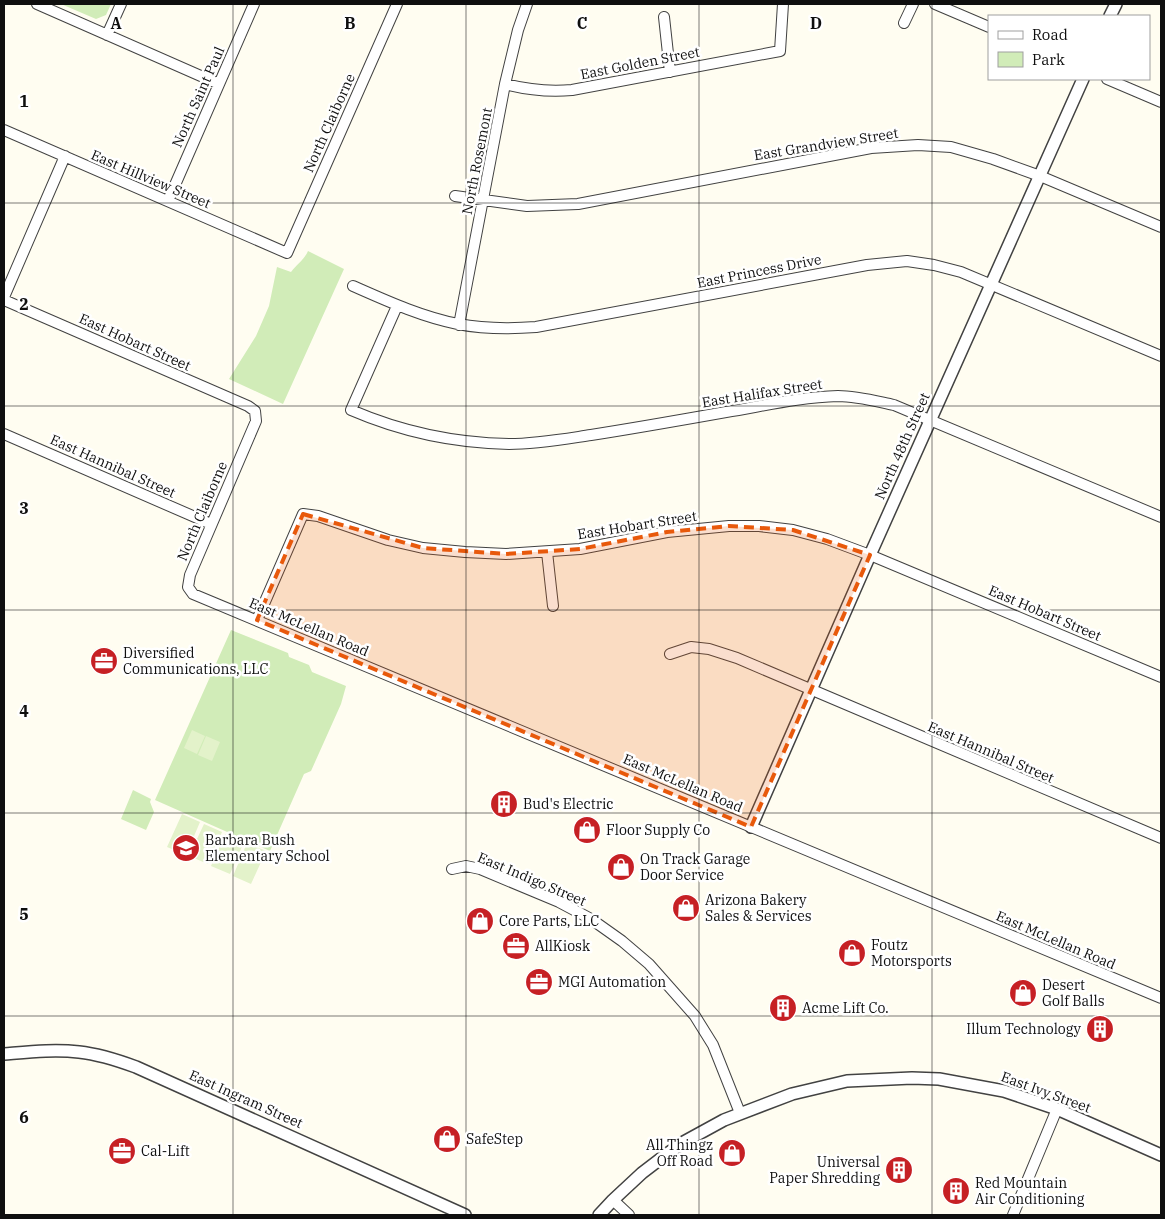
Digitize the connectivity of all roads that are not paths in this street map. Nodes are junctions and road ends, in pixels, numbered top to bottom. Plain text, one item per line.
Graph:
1 (37, 4) edge
2 (121, 4) edge
3 (254, 4) edge
4 (396, 4) edge
5 (527, 4) edge
6 (783, 4) edge
7 (913, 4) edge
8 (935, 4) edge
9 (664, 17) dead end
10 (904, 23) dead end
11 (988, 27) edge
12 (107, 35) junction
13 (670, 72) junction
14 (1082, 80) edge
15 (1108, 80) edge
16 (219, 84) junction
17 (505, 84) junction
18 (1161, 102) edge
19 (4, 130) edge
20 (64, 156) junction
21 (1040, 176) junction
22 (455, 196) dead end
23 (168, 201) junction
24 (484, 201) junction
25 (1161, 227) edge
26 (287, 253) joint
27 (991, 285) junction
28 (353, 286) dead end
29 (4, 298) edge
30 (397, 306) junction
31 (459, 324) junction
32 (1161, 356) edge
33 (255, 411) joint
34 (930, 420) junction
35 (4, 434) edge
36 (1161, 517) edge
37 (211, 524) junction
38 (547, 552) junction
39 (870, 555) junction
40 (193, 594) joint
41 (553, 606) dead end
42 (257, 620) junction
43 (670, 654) dead end
44 (1161, 677) edge
45 (811, 690) junction
46 (751, 827) junction
47 (1161, 838) edge
48 (452, 869) dead end
49 (1161, 998) edge
50 (4, 1054) edge
51 (1057, 1110) junction
52 (740, 1114) junction
53 (1161, 1154) edge
54 (613, 1200) junction
55 (465, 1215) edge
56 (600, 1215) edge
57 (629, 1215) edge
58 (1012, 1215) edge

1 - 12 street
2 - 12 street
3 - 16 street, North Saint Paul
4 - 26 street, North Claiborne
5 - 17 street, North Rosemont
6 - 13 street, East Golden Street
7 - 10 street
8 - 11 street
9 - 13 street
12 - 16 street
13 - 17 street, East Golden Street
14 - 21 street, North 48th Street
15 - 18 street
16 - 23 street, North Saint Paul
17 - 24 street, North Rosemont
19 - 20 street, East Hillview Street
20 - 23 street, East Hillview Street
20 - 29 street
21 - 24 street, East Grandview Street
21 - 25 street, East Grandview Street
21 - 27 street, North 48th Street
22 - 24 street, East Grandview Street
23 - 26 street, East Hillview Street
24 - 31 street, North Rosemont
27 - 31 street, East Princess Drive
27 - 32 street, East Princess Drive
27 - 34 street, North 48th Street
28 - 30 street, East Princess Drive
29 - 33 street, East Hobart Street
30 - 31 street, East Princess Drive
30 - 34 street, East Halifax Street
33 - 37 street, North Claiborne
34 - 36 street, East Halifax Street
34 - 39 street, North 48th Street
35 - 37 street, East Hannibal Street
37 - 40 street, North Claiborne
38 - 39 street, East Hobart Street
38 - 41 street
38 - 42 street, East Hobart Street
39 - 44 street, East Hobart Street
39 - 45 street, North 48th Street
40 - 42 street, East McLellan Road
42 - 46 street, East McLellan Road
43 - 45 street, East Hannibal Street
45 - 46 street, North 48th Street
45 - 47 street, East Hannibal Street
46 - 49 street, East McLellan Road
48 - 52 street, East Indigo Street
50 - 55 street, East Ingram Street
51 - 52 street, East Ivy Street
51 - 53 street, East Ivy Street
51 - 58 street
52 - 54 street
54 - 56 street
54 - 57 street

